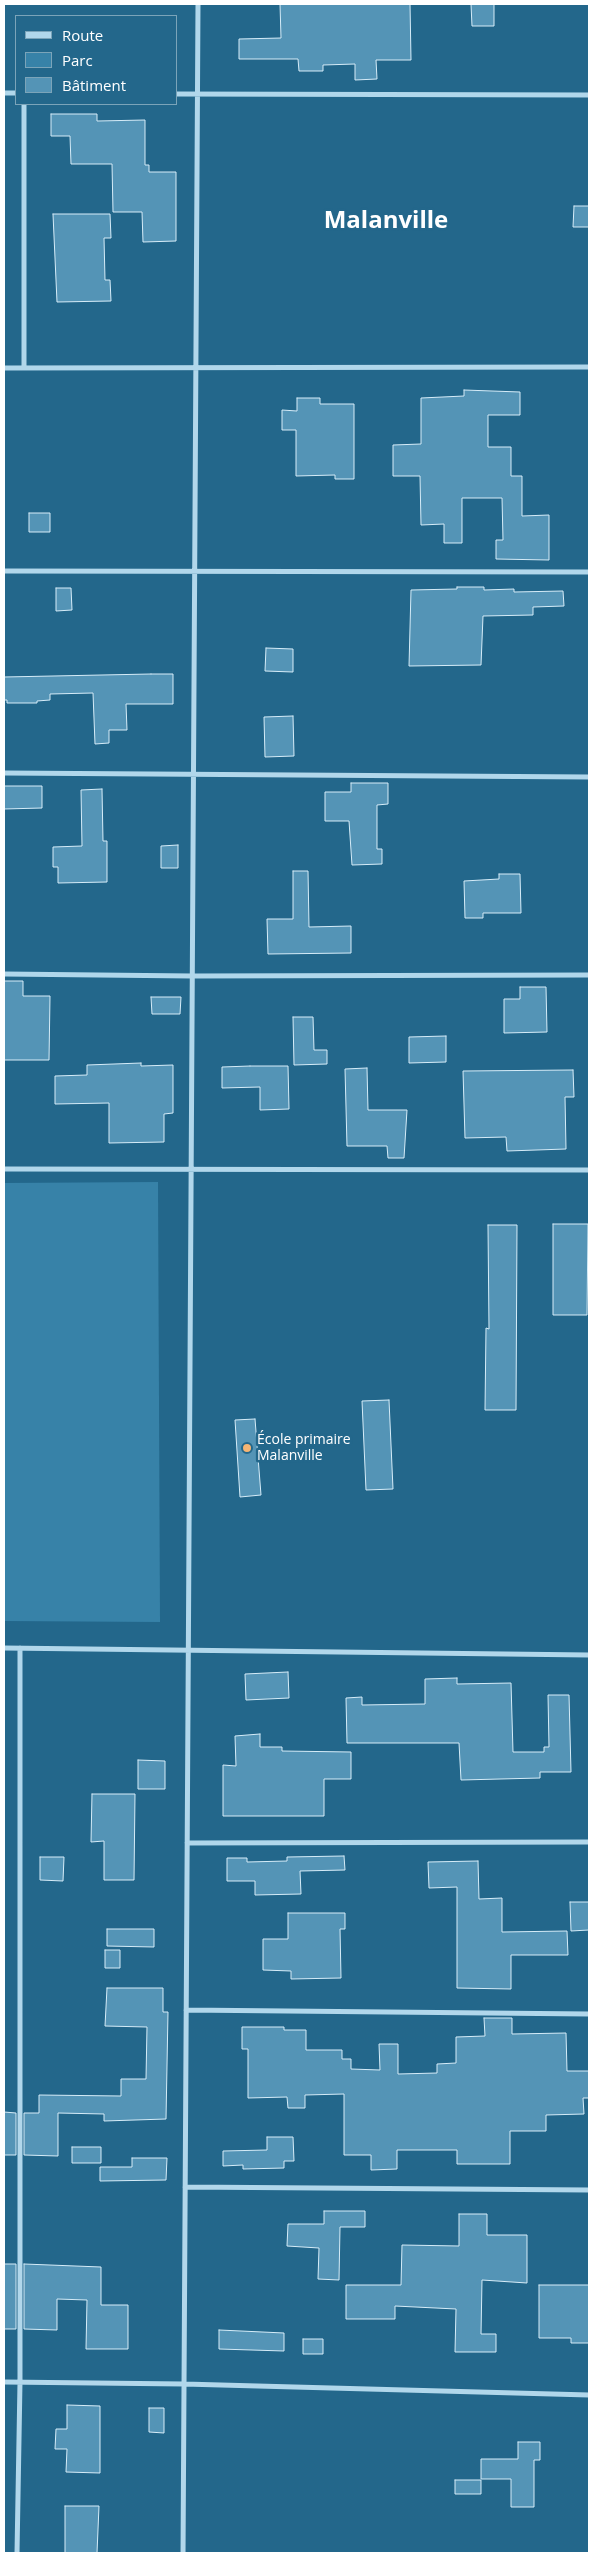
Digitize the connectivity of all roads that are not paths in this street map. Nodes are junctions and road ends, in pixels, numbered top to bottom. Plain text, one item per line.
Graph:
1 (198, 4) edge
2 (178, 94) edge
3 (197, 94) junction
4 (589, 95) edge
5 (24, 105) edge
6 (589, 367) edge
7 (4, 368) edge
8 (24, 368) junction
9 (196, 369) junction
10 (4, 571) edge
11 (194, 571) junction
12 (589, 572) edge
13 (4, 773) edge
14 (193, 774) junction
15 (589, 777) edge
16 (4, 974) edge
17 (589, 975) edge
18 (192, 976) junction
19 (4, 1169) edge
20 (191, 1169) junction
21 (589, 1170) edge
22 (4, 1648) edge
23 (20, 1648) junction
24 (188, 1648) junction
25 (589, 1654) edge
26 (589, 1842) edge
27 (187, 1843) junction
28 (186, 2010) junction
29 (589, 2014) edge
30 (185, 2187) junction
31 (589, 2190) edge
32 (4, 2382) edge
33 (20, 2382) junction
34 (184, 2384) junction
35 (589, 2395) edge
36 (17, 2553) edge
37 (183, 2553) edge

1 - 3 street
2 - 3 street
3 - 4 street
3 - 9 street
5 - 8 street
6 - 9 street
7 - 8 street
8 - 9 street
9 - 11 street
10 - 11 street
11 - 12 street
11 - 14 street
13 - 14 street
14 - 15 street
14 - 18 street
16 - 18 street
17 - 18 street
18 - 20 street
19 - 20 street
20 - 21 street
20 - 24 street
22 - 23 street
23 - 24 street
23 - 33 street
24 - 25 street
24 - 27 street
26 - 27 street
27 - 28 street
28 - 29 street
28 - 30 street
30 - 31 street
30 - 34 street
32 - 33 street
33 - 34 street
33 - 36 street
34 - 35 street
34 - 37 street

